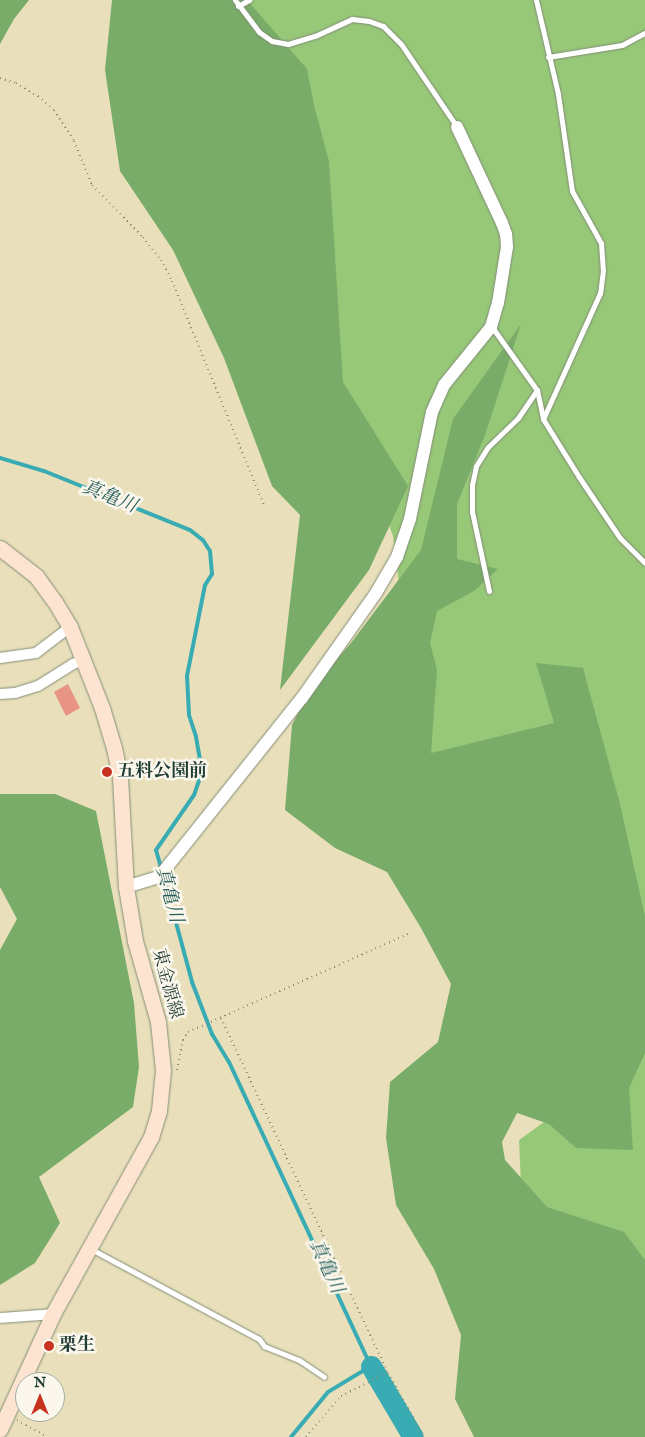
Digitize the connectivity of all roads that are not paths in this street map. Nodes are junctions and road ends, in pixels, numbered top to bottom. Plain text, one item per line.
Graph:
1 (235, 0) edge
2 (249, 0) edge
3 (536, 0) edge
4 (238, 6) junction
5 (645, 33) edge
6 (548, 57) junction
7 (457, 127) joint
8 (491, 327) junction
9 (537, 390) junction
10 (543, 419) junction
11 (0, 548) edge
12 (645, 563) edge
13 (489, 591) dead end
14 (70, 627) junction
15 (0, 658) edge
16 (84, 660) junction
17 (0, 694) edge
18 (126, 887) junction
19 (88, 1248) junction
20 (53, 1314) junction
21 (0, 1318) edge
22 (324, 1377) dead end
23 (0, 1429) edge

1 - 4 lane
2 - 4 lane
3 - 6 lane
4 - 7 lane
5 - 6 lane
6 - 10 lane
7 - 8 street
8 - 9 lane
8 - 18 street
9 - 10 lane
9 - 13 lane
10 - 12 lane
11 - 14 main road, 東金源線
14 - 15 street
14 - 16 main road, 東金源線
16 - 17 street
16 - 18 main road, 東金源線
18 - 19 main road, 東金源線
19 - 20 main road, 東金源線
19 - 22 lane
20 - 21 street
20 - 23 main road, 東金源線

